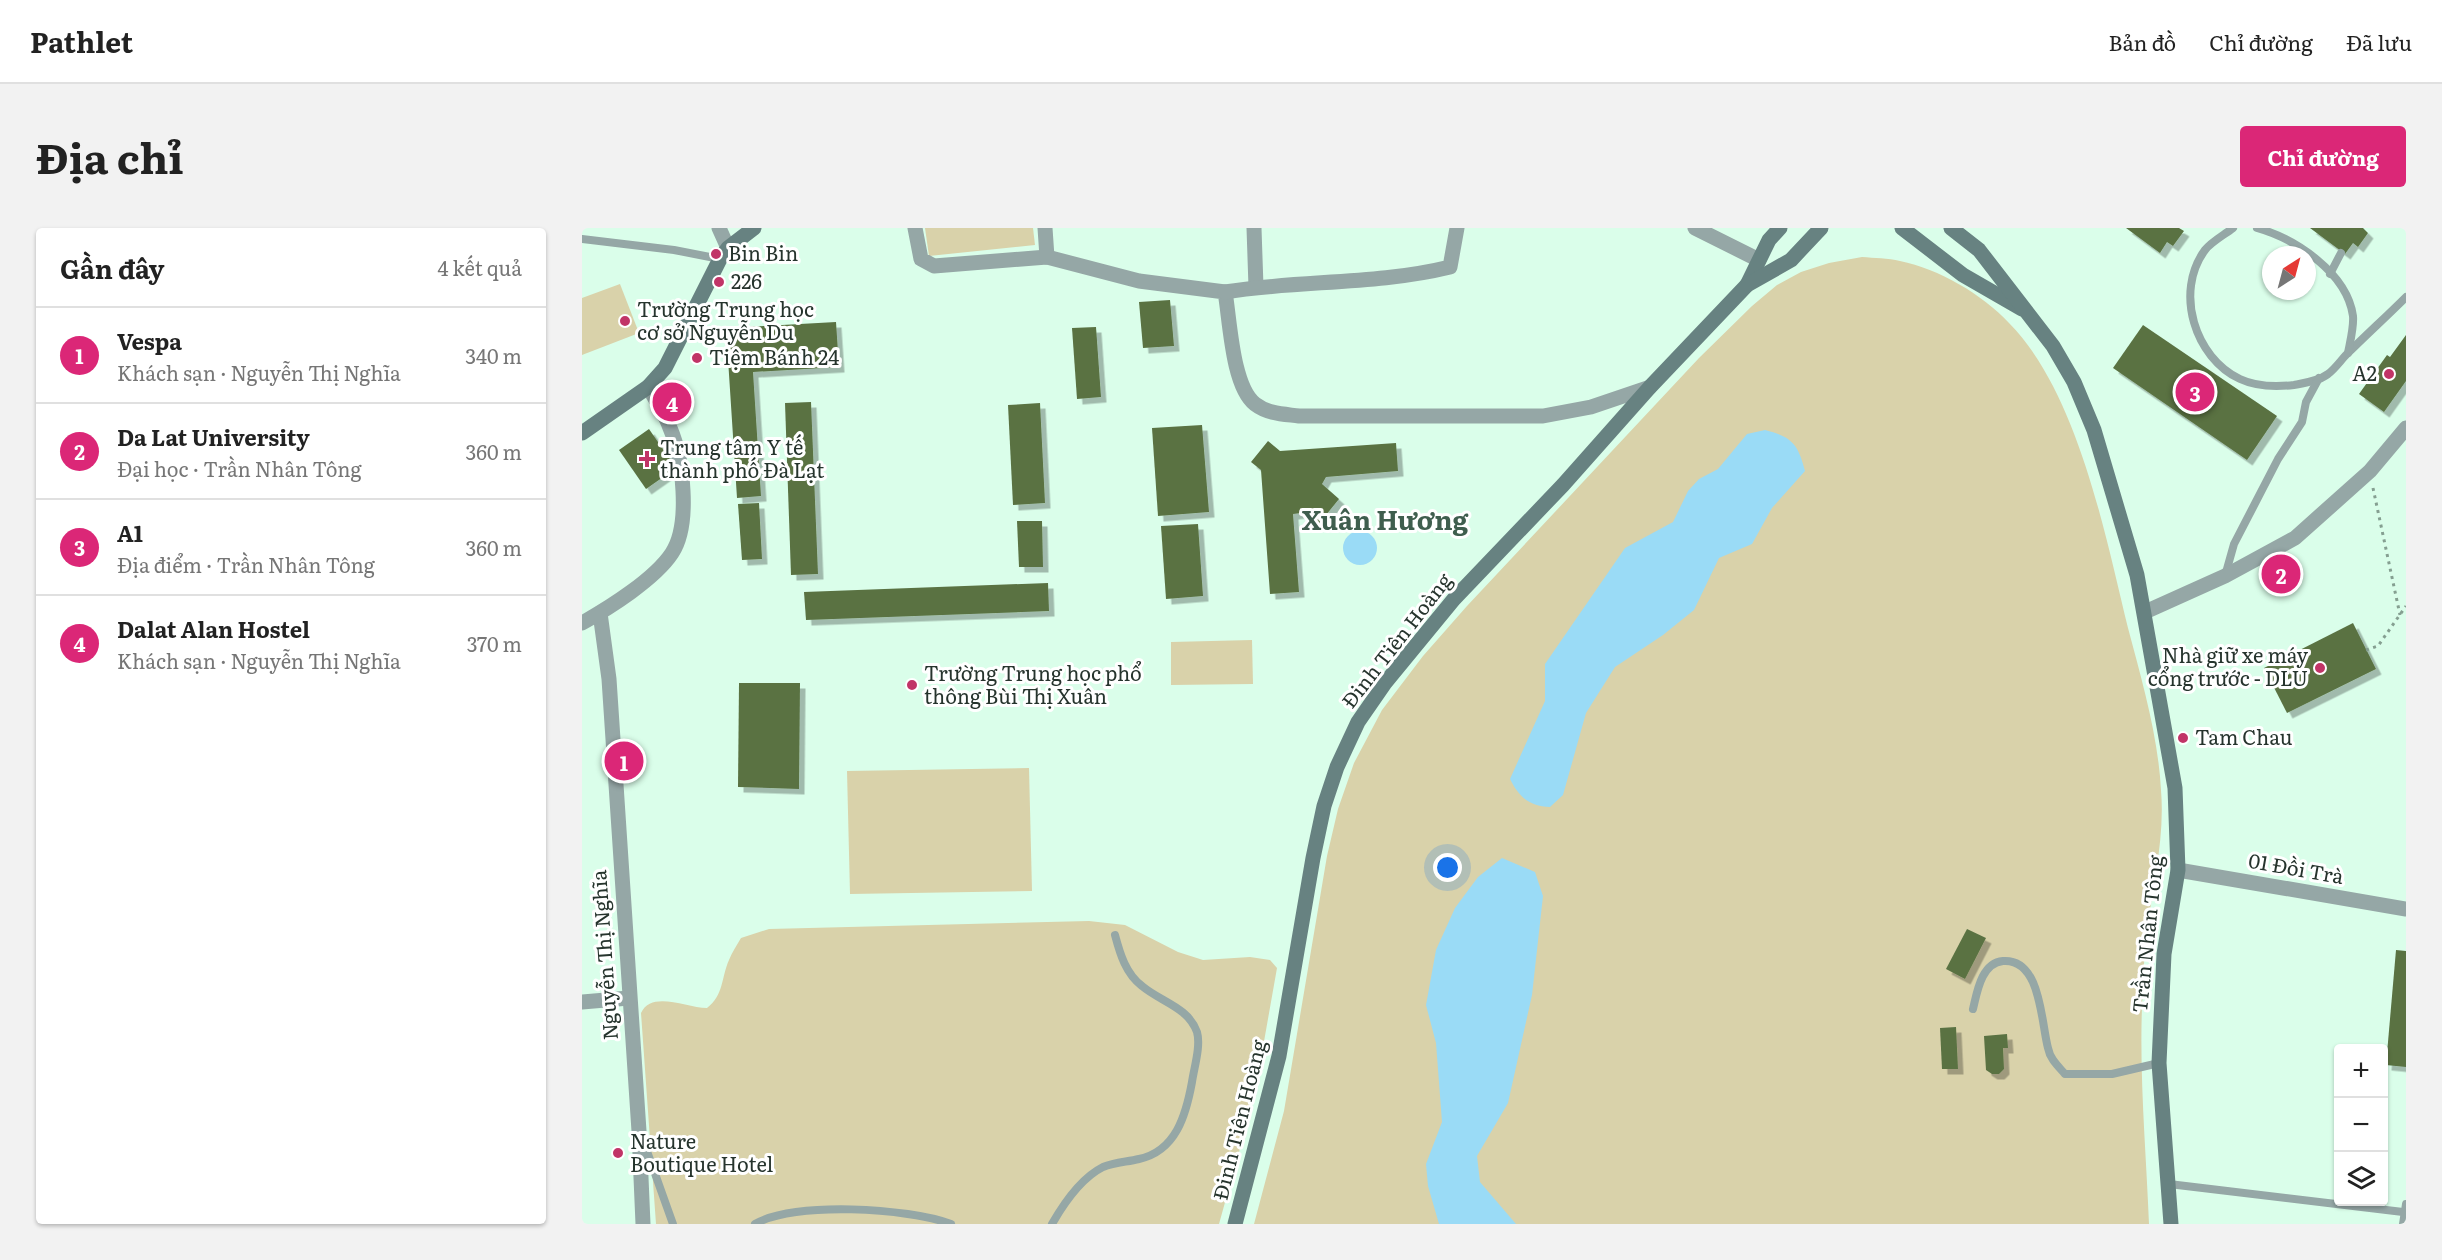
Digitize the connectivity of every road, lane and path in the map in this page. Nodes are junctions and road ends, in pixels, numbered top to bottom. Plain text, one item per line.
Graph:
1 (719, 228) edge
2 (754, 228) edge
3 (915, 228) edge
4 (1045, 228) edge
5 (1254, 228) edge
6 (1457, 228) edge
7 (1695, 228) edge
8 (1780, 228) edge
9 (1821, 228) edge
10 (1902, 228) edge
11 (1952, 228) edge
12 (2233, 228) edge
13 (2258, 228) edge
14 (582, 239) edge
15 (2341, 253) dead end
16 (724, 254) junction
17 (1047, 257) junction
18 (1759, 260) junction
19 (2331, 274) junction
20 (1747, 285) junction
21 (1257, 287) junction
22 (1225, 292) junction
23 (2406, 297) edge
24 (2030, 314) junction
25 (2348, 353) junction
26 (2319, 378) junction
27 (648, 387) junction
28 (1650, 387) junction
29 (2406, 428) edge
30 (582, 433) edge
31 (2370, 471) junction
32 (2225, 576) junction
33 (2406, 606) edge
34 (2145, 612) junction
35 (600, 613) junction
36 (2400, 615) junction
37 (582, 623) edge
38 (2367, 650) dead end
39 (2178, 870) junction
40 (2406, 909) edge
41 (1115, 935) dead end
42 (629, 998) junction
43 (582, 1002) edge
44 (1973, 1009) dead end
45 (2159, 1063) junction
46 (639, 1131) junction
47 (2169, 1184) junction
48 (2404, 1208) edge
49 (643, 1224) edge
50 (673, 1224) edge
51 (755, 1224) edge
52 (951, 1224) edge
53 (1052, 1224) edge
54 (1235, 1224) edge
55 (2171, 1224) edge
56 (2403, 1224) edge

1 - 16 street
2 - 16 main road
3 - 17 street
4 - 17 street
5 - 21 street
6 - 21 street
7 - 18 street
8 - 18 main road, Đinh Tiên Hoàng
9 - 20 main road, Đinh Tiên Hoàng
10 - 24 main road, Trần Nhân Tông
11 - 24 main road, Trần Nhân Tông
12 - 26 lane
13 - 19 lane
14 - 16 lane
15 - 19 lane
16 - 27 main road
17 - 22 street
18 - 20 main road, Đinh Tiên Hoàng
19 - 25 lane
20 - 28 main road, Đinh Tiên Hoàng
21 - 22 street
22 - 28 street
23 - 25 lane
24 - 34 main road, Trần Nhân Tông
25 - 26 lane
26 - 32 lane
27 - 30 main road
27 - 35 street
28 - 54 main road, Đinh Tiên Hoàng
29 - 31 street
31 - 32 street
31 - 36 path
32 - 34 street
33 - 36 path
34 - 39 main road, Trần Nhân Tông
35 - 37 street
35 - 42 street, Nguyễn Thị Nghĩa
36 - 38 path
39 - 40 street, 01 Đồi Trà
39 - 45 main road, Trần Nhân Tông
41 - 53 lane
42 - 43 street
42 - 46 street, Nguyễn Thị Nghĩa
44 - 45 lane
45 - 47 main road, Trần Nhân Tông
46 - 49 street, Nguyễn Thị Nghĩa
46 - 50 lane
47 - 48 lane
47 - 55 main road, Trần Nhân Tông
48 - 56 lane
51 - 52 lane

